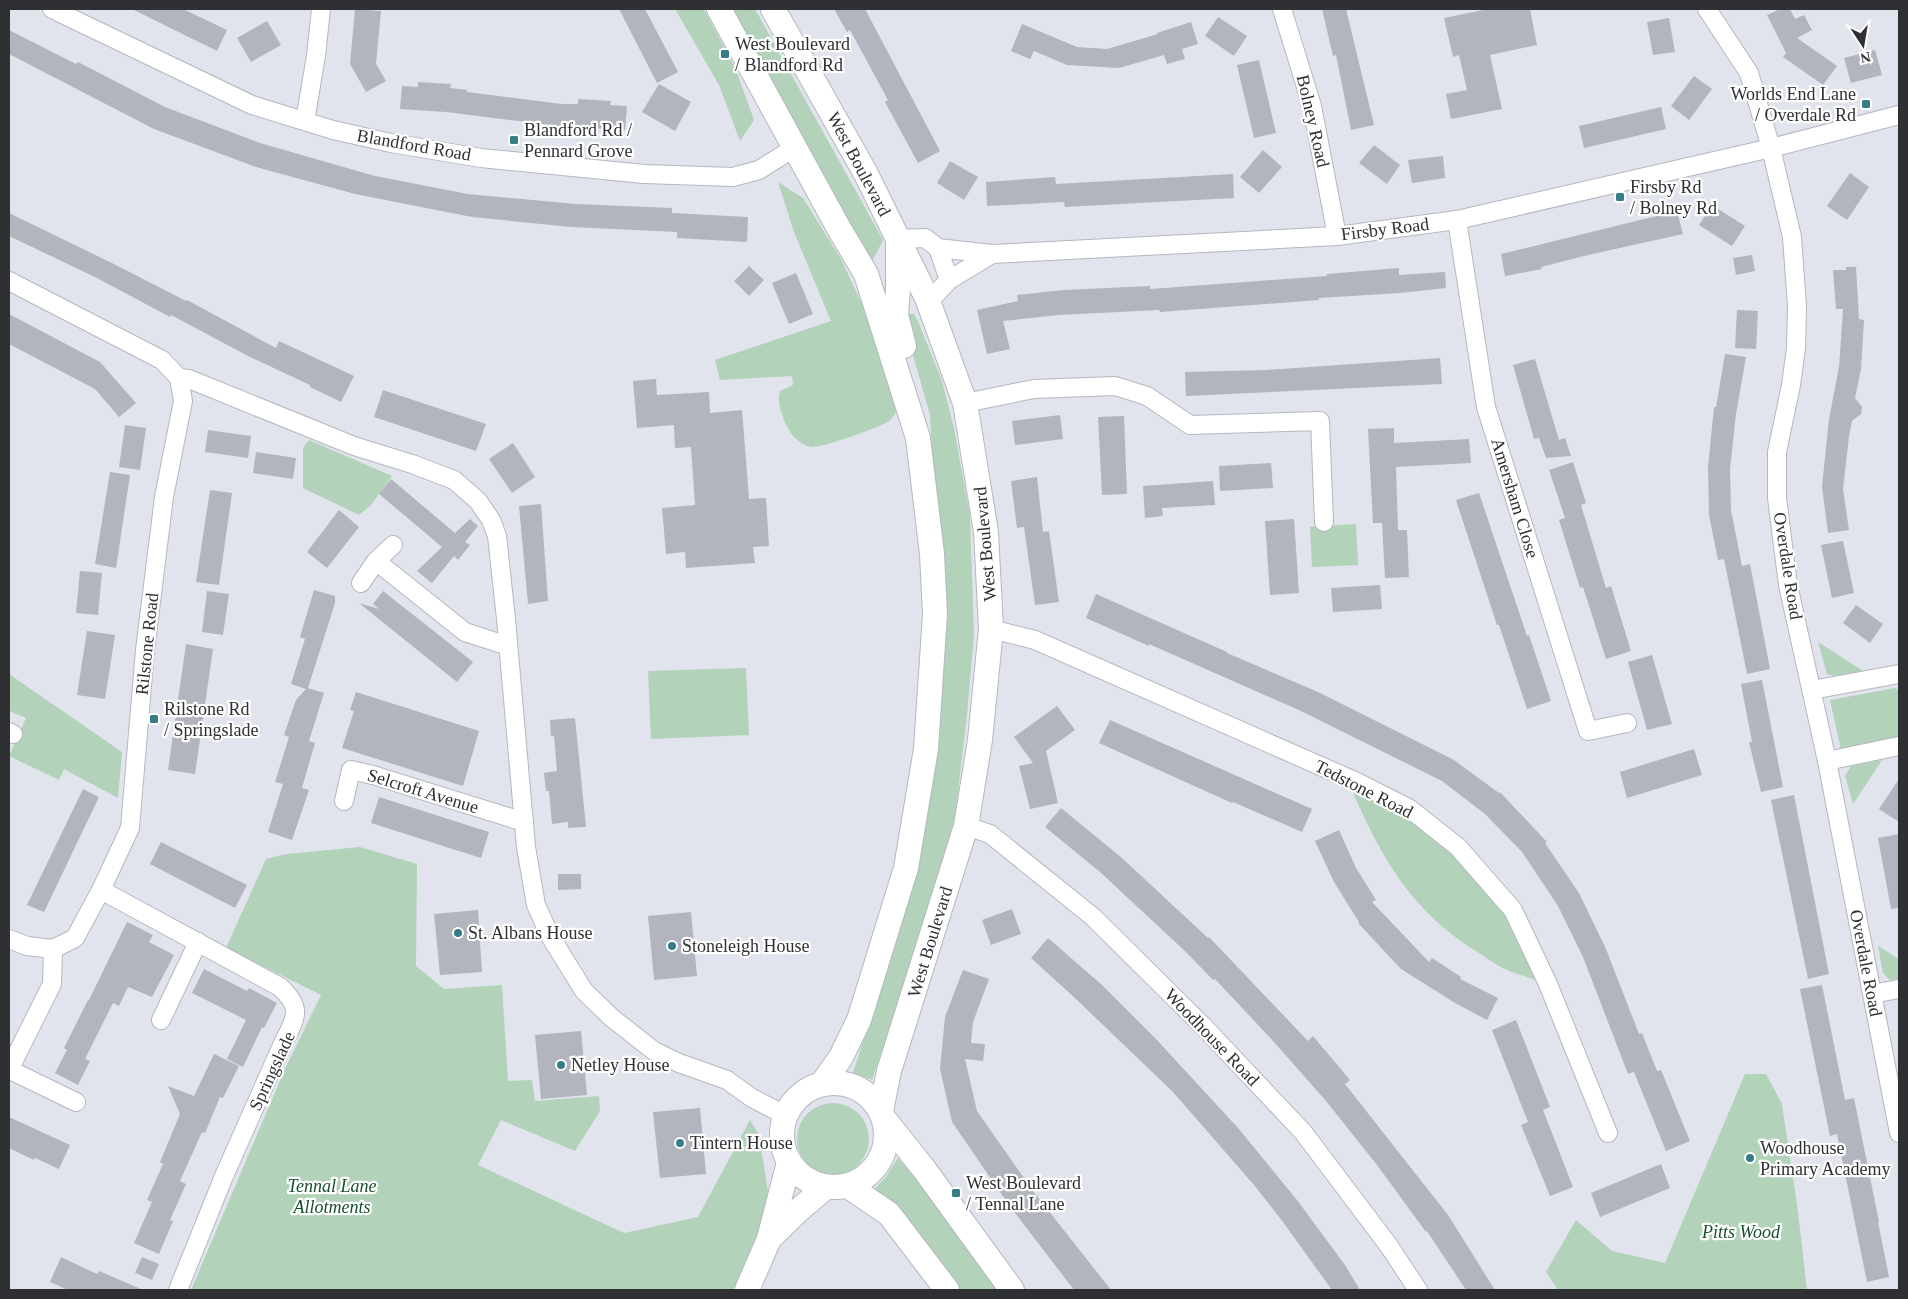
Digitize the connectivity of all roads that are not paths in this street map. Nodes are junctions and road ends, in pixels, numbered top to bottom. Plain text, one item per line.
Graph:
1 (52, 9) edge
2 (322, 9) edge
3 (719, 9) edge
4 (773, 9) edge
5 (1282, 9) edge
6 (1707, 9) edge
7 (1899, 115) edge
8 (305, 121) junction
9 (794, 148) junction
10 (1771, 148) junction
11 (1457, 220) junction
12 (1338, 236) junction
13 (898, 239) junction
14 (938, 248) junction
15 (992, 254) junction
16 (866, 274) junction
17 (949, 280) junction
18 (9, 281) edge
19 (898, 289) junction
20 (927, 298) junction
21 (179, 378) junction
22 (965, 402) junction
23 (918, 438) junction
24 (1324, 522) dead end
25 (392, 545) dead end
26 (376, 562) junction
27 (361, 583) dead end
28 (991, 628) junction
29 (508, 646) junction
30 (1899, 674) edge
31 (1812, 690) junction
32 (1627, 723) dead end
33 (1899, 746) edge
34 (1827, 761) junction
35 (344, 801) dead end
36 (524, 822) junction
37 (966, 826) junction
38 (101, 890) junction
39 (9, 939) edge
40 (198, 942) junction
41 (52, 949) junction
42 (1899, 990) edge
43 (1872, 994) junction
44 (161, 1020) dead end
45 (1892, 1062) edge
46 (9, 1070) edge
47 (822, 1084) junction
48 (76, 1102) dead end
49 (785, 1115) junction
50 (883, 1116) junction
51 (1608, 1133) dead end
52 (1899, 1133) edge
53 (789, 1162) junction
54 (837, 1186) junction
55 (769, 1239) junction
56 (178, 1290) edge
57 (747, 1290) edge
58 (947, 1290) edge
59 (1012, 1290) edge
60 (1418, 1290) edge

1 - 8 street, Blandford Road
2 - 8 street
3 - 9 main road
4 - 13 main road, West Boulevard
5 - 12 street, Bolney Road
6 - 10 street, Overdale Road
7 - 10 street, Firsby Road
8 - 9 street, Blandford Road
9 - 16 main road
10 - 11 street, Firsby Road
10 - 31 street, Overdale Road
11 - 12 street, Firsby Road
11 - 32 street, Amersham Close
12 - 15 street, Firsby Road
13 - 14 street, Firsby Road
13 - 19 main road
13 - 20 main road, West Boulevard
14 - 15 street, Firsby Road
14 - 17 street
15 - 17 street, Firsby Road
16 - 19 main road
16 - 23 main road
17 - 20 street, Firsby Road
18 - 21 street
19 - 20 main road
19 - 23 main road
20 - 22 main road, West Boulevard
21 - 29 street
21 - 38 street, Rilstone Road
22 - 24 street
22 - 28 main road, West Boulevard
23 - 47 main road
25 - 26 street
26 - 27 street
26 - 29 street
28 - 37 main road, West Boulevard
28 - 51 street, Tedstone Road
29 - 36 street
30 - 31 street
31 - 34 street, Overdale Road
33 - 34 street
34 - 43 street, Overdale Road
35 - 36 street, Selcroft Avenue
36 - 49 street
37 - 50 main road, West Boulevard
37 - 60 street, Woodhouse Road
38 - 40 street, Springslade
38 - 41 street, Rilstone Road
39 - 41 street
40 - 44 street
40 - 56 street, Springslade
41 - 46 street
42 - 43 street
43 - 45 street, Overdale Road
45 - 52 street, Overdale Road
46 - 48 street
47 - 49 main road
47 - 50 main road
49 - 53 main road
50 - 54 main road
50 - 59 main road
53 - 54 main road
53 - 55 main road
54 - 55 main road
54 - 58 main road
55 - 57 main road

